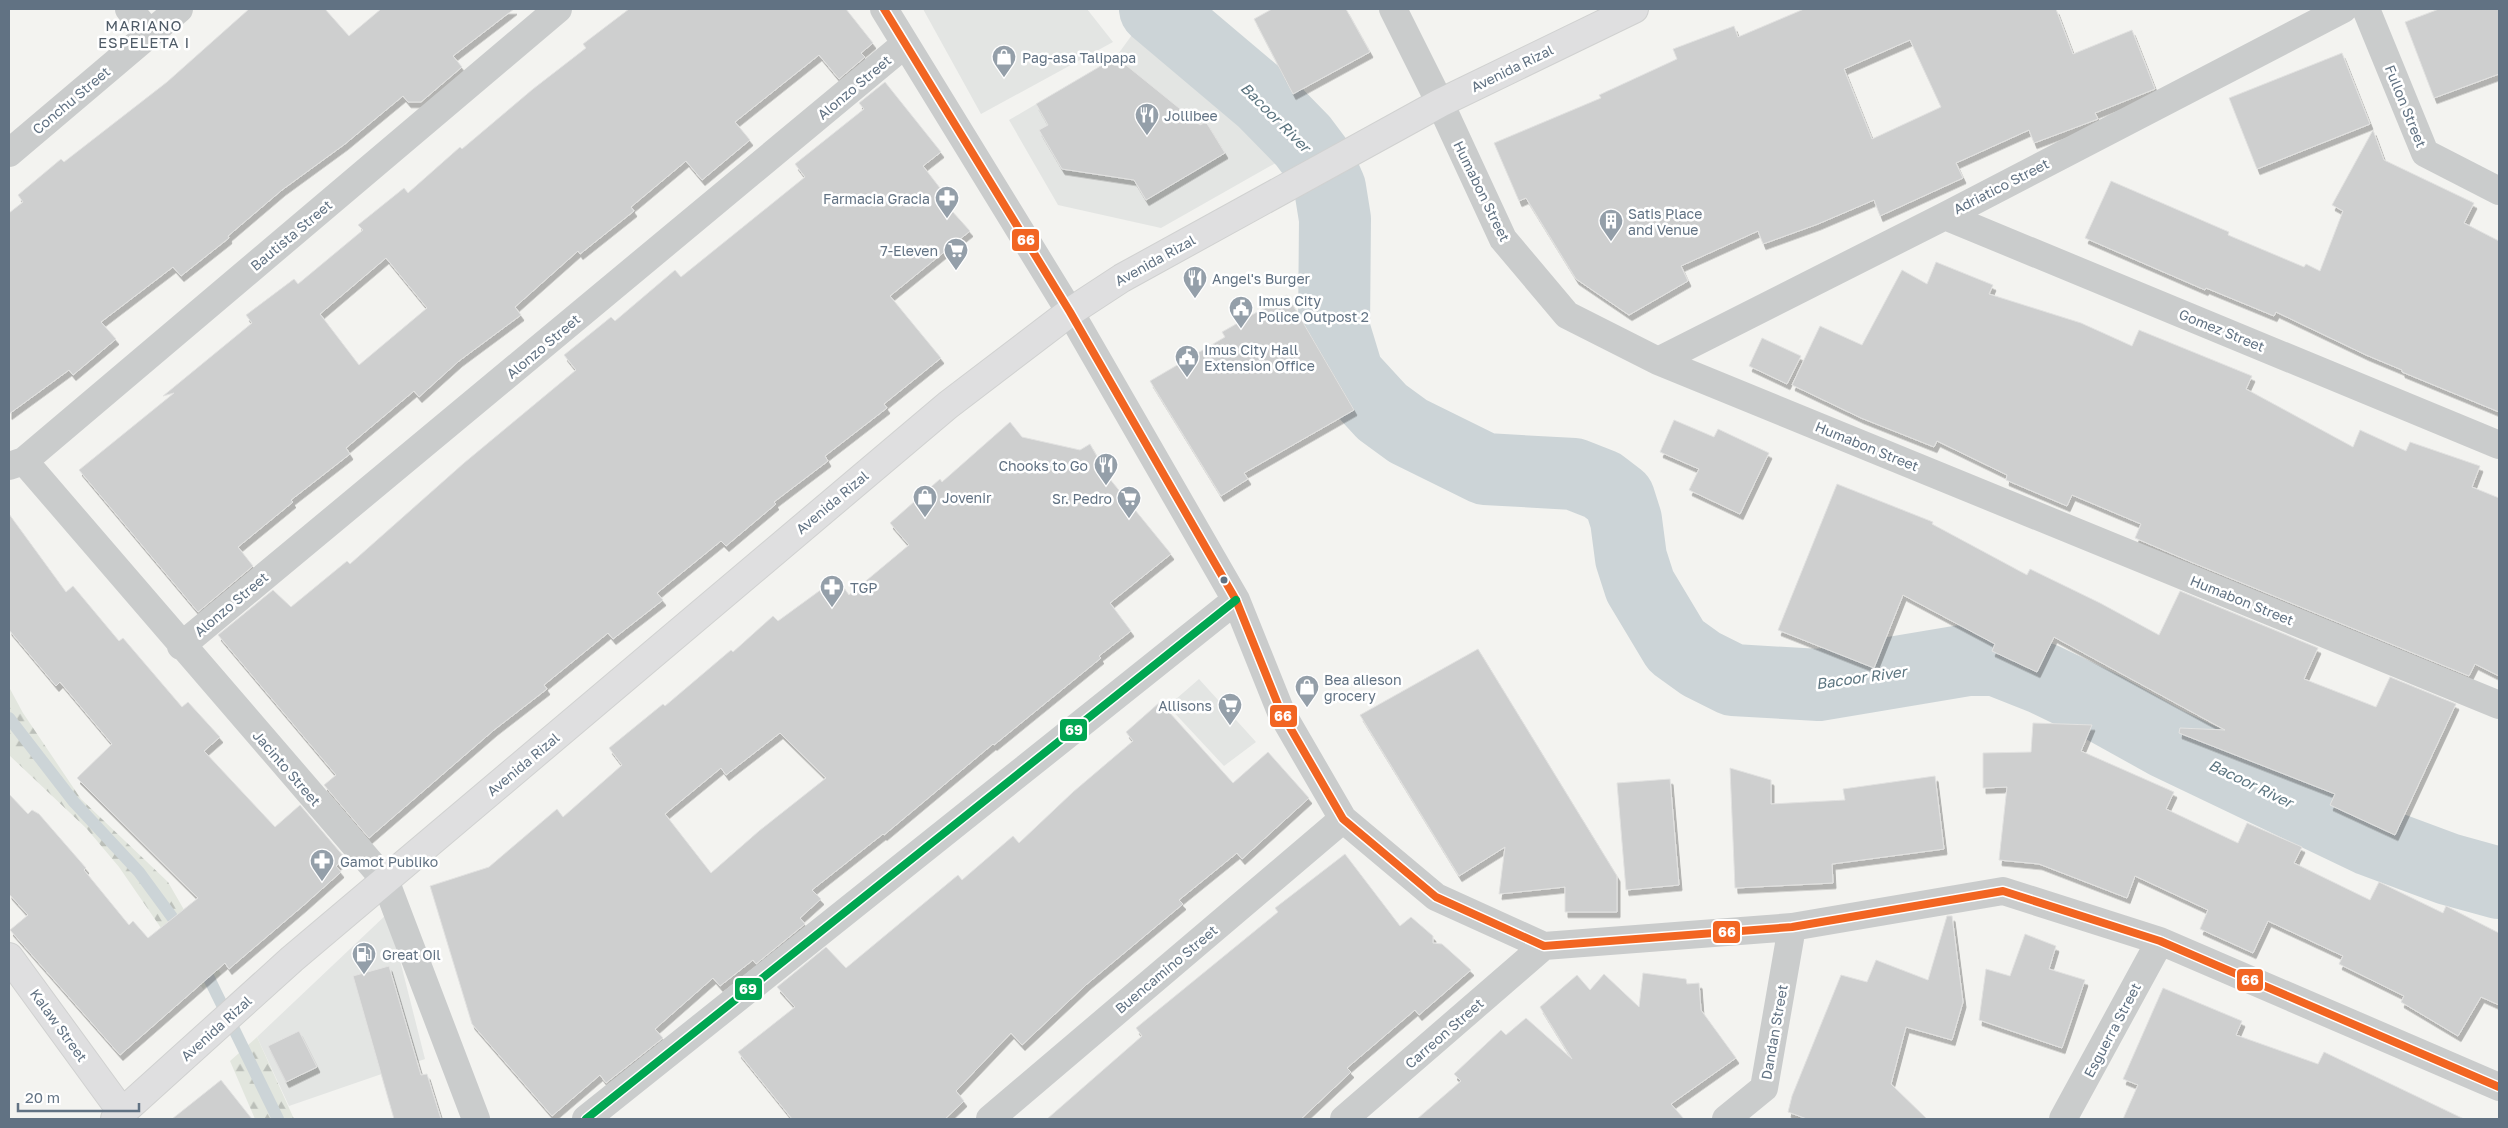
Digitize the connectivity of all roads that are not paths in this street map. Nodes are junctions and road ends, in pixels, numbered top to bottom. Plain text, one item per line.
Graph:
1 (130, 9) edge
2 (179, 9) edge
3 (558, 9) edge
4 (884, 9) edge
5 (1393, 9) edge
6 (1634, 9) edge
7 (2343, 9) edge
8 (2366, 9) edge
9 (149, 33) junction
10 (904, 45) junction
11 (1440, 103) junction
12 (9, 153) edge
13 (2499, 191) edge
14 (1945, 216) junction
15 (1070, 312) junction
16 (1658, 360) junction
17 (2499, 445) edge
18 (16, 464) edge
19 (1236, 600) junction
20 (182, 646) junction
21 (2499, 705) edge
22 (1343, 818) junction
23 (385, 880) junction
24 (1792, 927) junction
25 (2160, 941) junction
26 (1544, 946) junction
27 (9, 957) edge
28 (2499, 1087) edge
29 (120, 1117) edge
30 (476, 1119) edge
31 (586, 1119) edge
32 (990, 1119) edge
33 (1344, 1119) edge
34 (1726, 1119) edge
35 (2063, 1119) edge

1 - 9 street
2 - 9 street, Conchu Street
3 - 18 street, Bautista Street
4 - 10 street
5 - 11 street, Humabon Street
6 - 11 main road, Avenida Rizal
7 - 14 street, Adriatico Street
8 - 13 street, Fullon Street
9 - 12 street, Conchu Street
10 - 15 street
10 - 20 street, Alonzo Street
11 - 15 main road, Avenida Rizal
11 - 16 street, Humabon Street
14 - 16 street, Adriatico Street
14 - 17 street, Gomez Street
15 - 19 street
15 - 23 main road, Avenida Rizal
16 - 21 street, Humabon Street
18 - 20 street, Jacinto Street
19 - 22 street
19 - 31 street
20 - 23 street, Jacinto Street
22 - 26 street
22 - 32 street, Buencamino Street
23 - 29 main road, Avenida Rizal
23 - 30 street, Jacinto Street
24 - 25 street
24 - 26 street
24 - 34 street, Dandan Street
25 - 28 street
25 - 35 street, Esguerra Street
26 - 33 street, Carreon Street
27 - 29 main road, Kalaw Street

